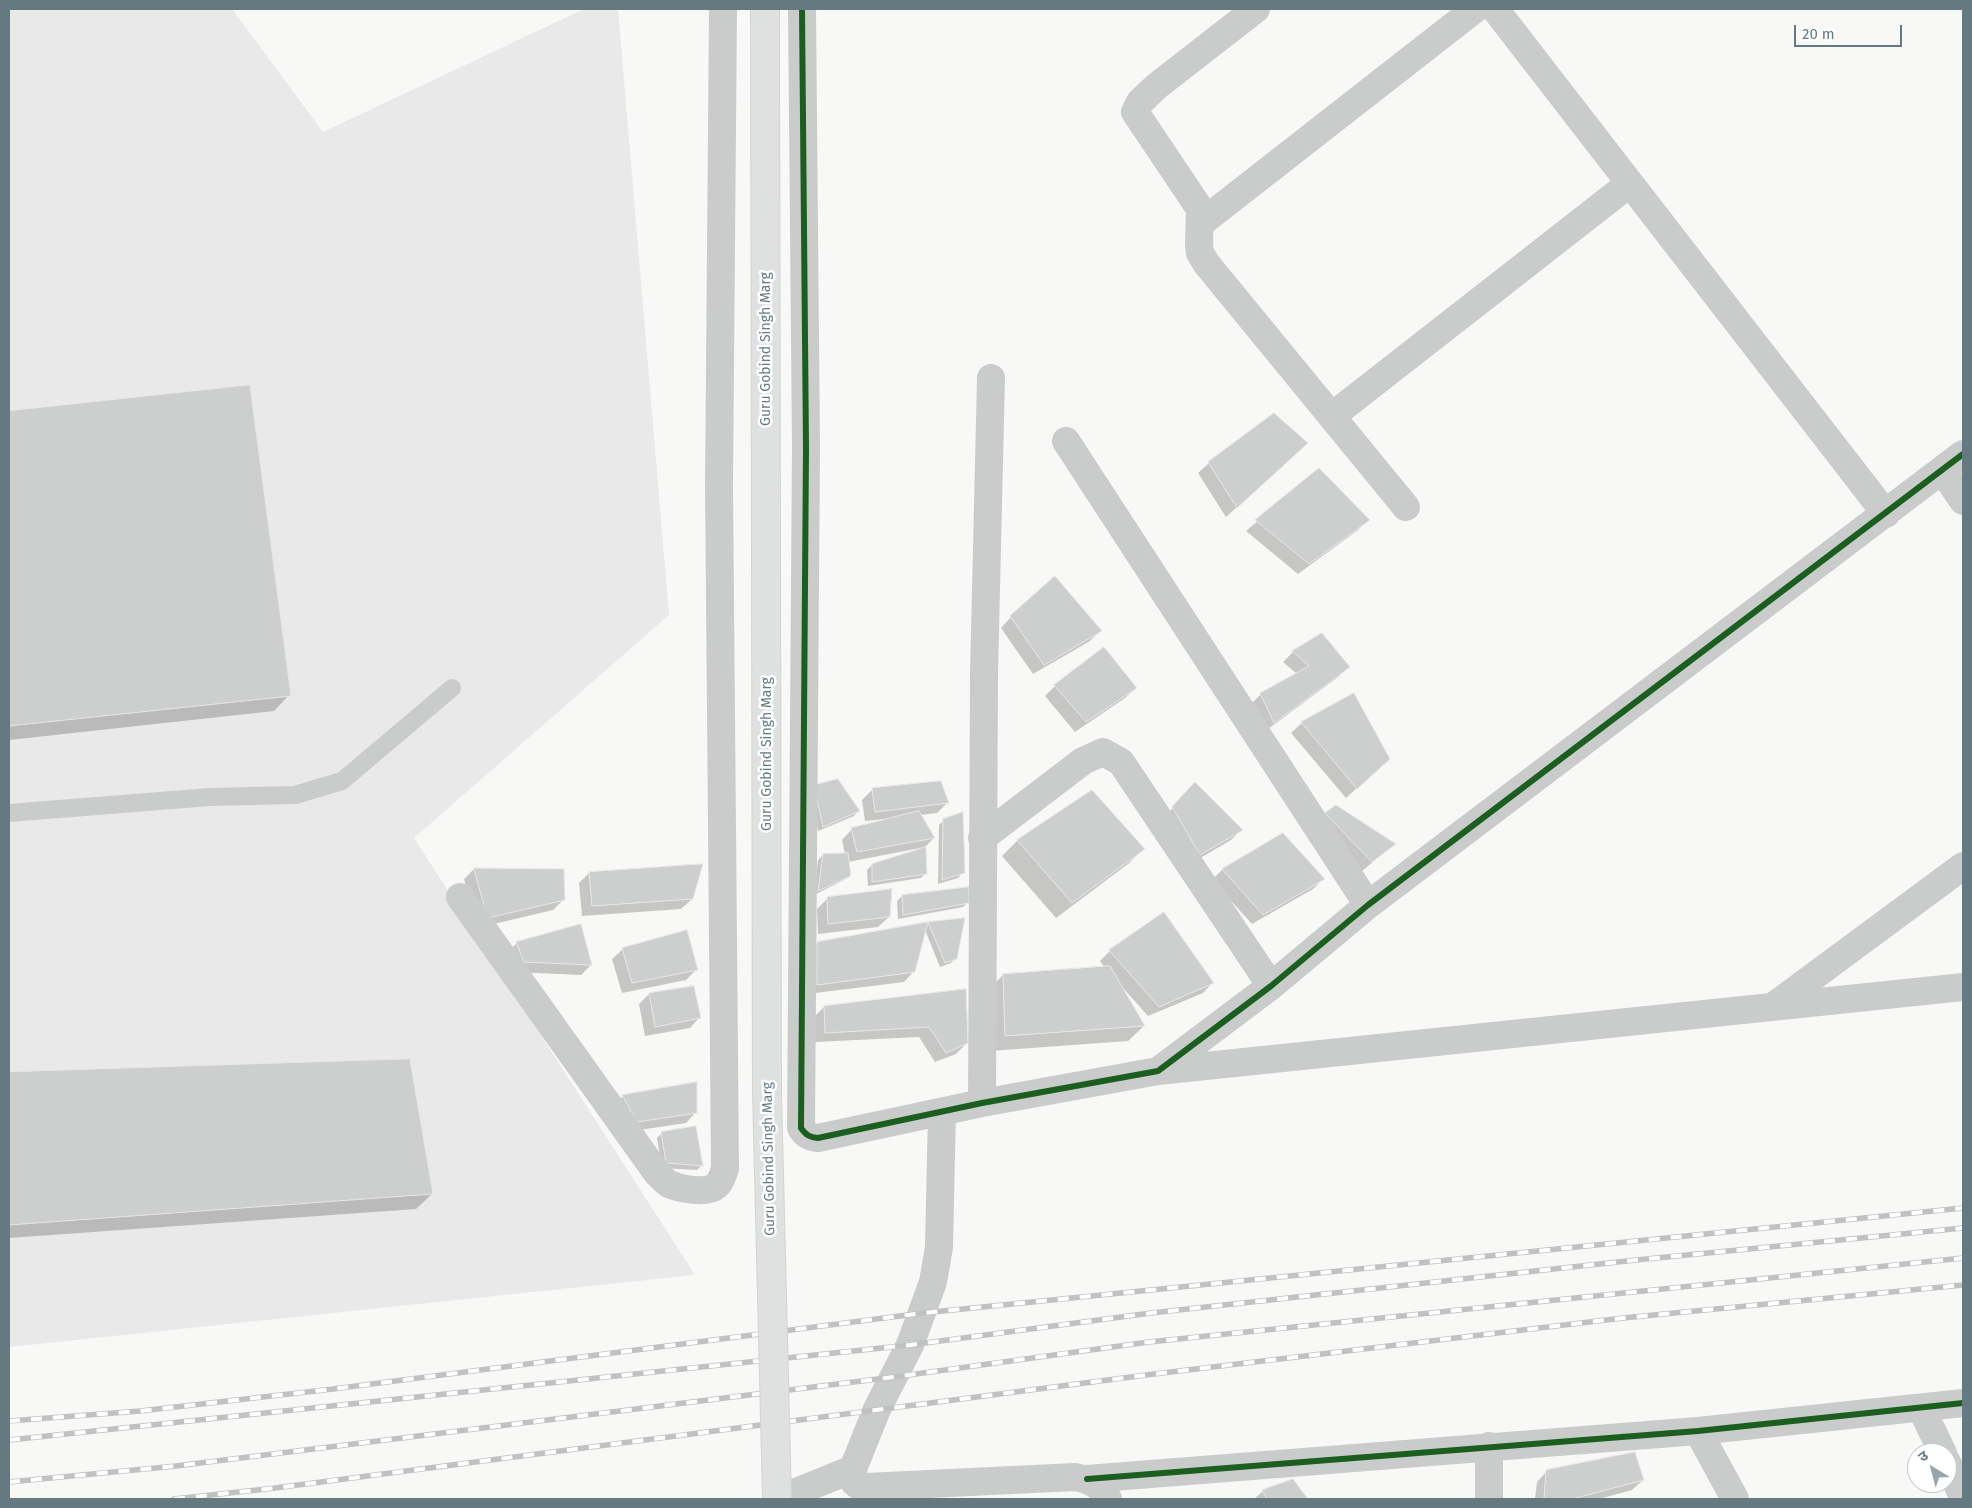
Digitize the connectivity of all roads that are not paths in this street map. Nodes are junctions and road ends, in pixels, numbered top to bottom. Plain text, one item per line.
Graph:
1 (723, 9) edge
2 (765, 9) edge
3 (802, 9) edge
4 (1256, 9) edge
5 (1475, 9) edge
6 (1495, 9) edge
7 (1629, 184) junction
8 (1201, 223) junction
9 (991, 378) dead end
10 (1332, 416) junction
11 (1066, 440) dead end
12 (1953, 462) edge
13 (1963, 501) edge
14 (1406, 507) dead end
15 (1886, 514) junction
16 (452, 688) dead end
17 (9, 813) edge
18 (982, 838) junction
19 (1963, 866) edge
20 (460, 897) dead end
21 (1368, 905) junction
22 (1270, 986) junction
23 (1963, 987) edge
24 (1773, 1006) junction
25 (1158, 1071) junction
26 (982, 1103) junction
27 (942, 1112) junction
28 (1963, 1403) edge
29 (1921, 1408) junction
30 (1698, 1431) junction
31 (1938, 1443) edge
32 (1489, 1446) junction
33 (853, 1470) junction
34 (1087, 1479) junction
35 (1957, 1484) edge
36 (1963, 1497) edge
37 (778, 1499) edge
38 (1108, 1499) edge
39 (1489, 1499) edge
40 (1735, 1499) edge

1 - 20 street
2 - 37 street, Guru Gobind Singh Marg, bridge
3 - 27 street
4 - 8 street
5 - 8 street
6 - 7 street
7 - 10 street
7 - 15 street
8 - 10 street
9 - 18 street
10 - 14 street
11 - 21 street
12 - 13 street
12 - 15 street
15 - 21 street
16 - 17 lane
18 - 22 street
18 - 26 street
19 - 24 street
21 - 22 street
22 - 25 street
23 - 24 street
24 - 25 street
25 - 26 street
26 - 27 street
27 - 33 street
28 - 29 street
29 - 30 street
29 - 31 street
30 - 32 street
30 - 40 street
32 - 34 street
32 - 39 street
33 - 34 street
33 - 37 street
34 - 38 street
35 - 36 street

